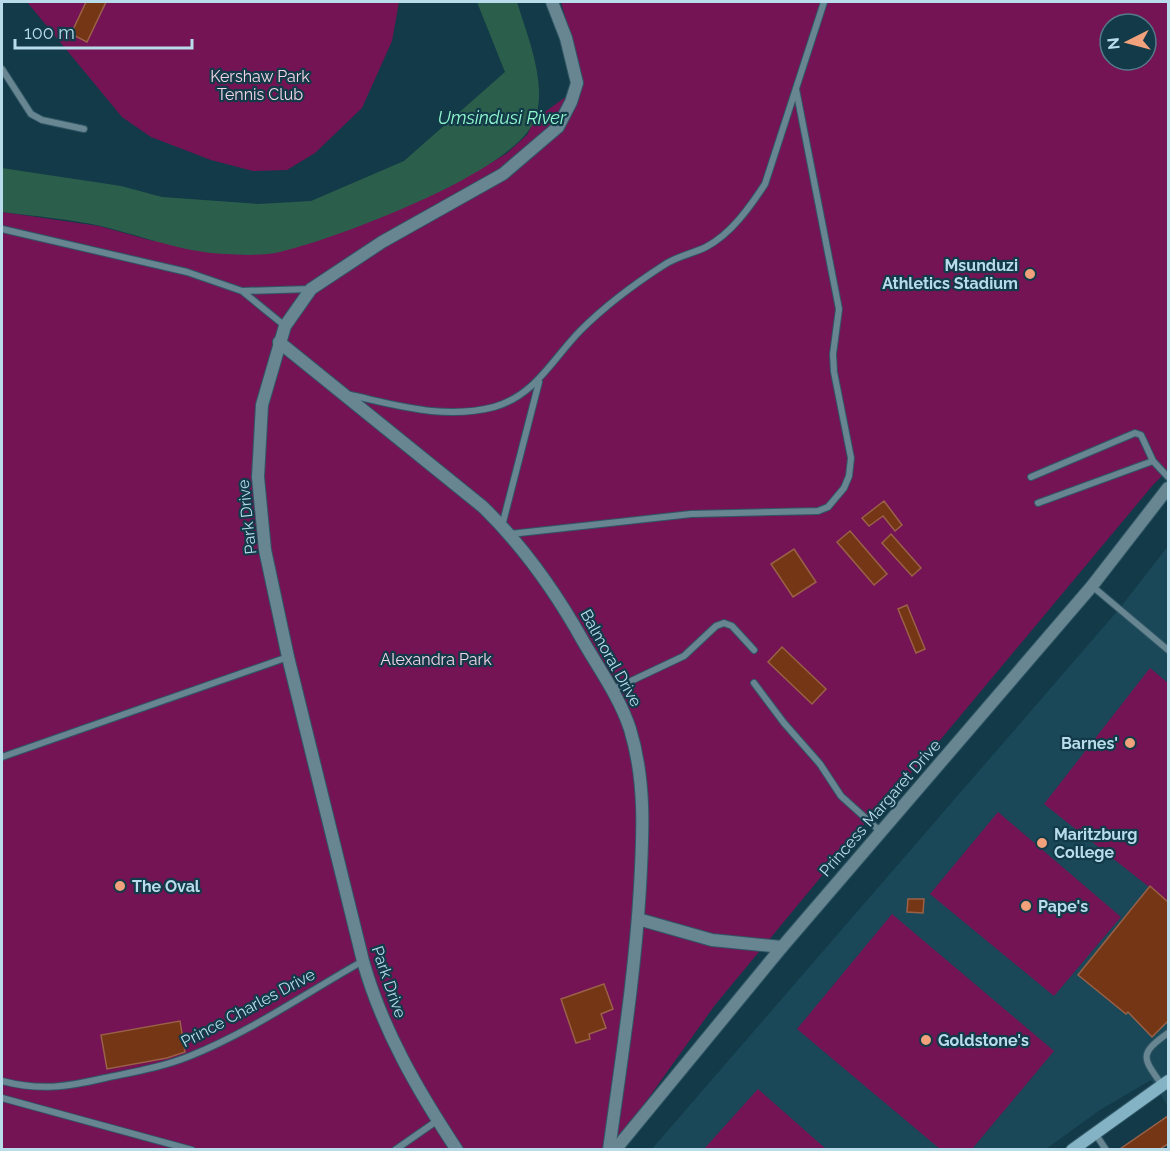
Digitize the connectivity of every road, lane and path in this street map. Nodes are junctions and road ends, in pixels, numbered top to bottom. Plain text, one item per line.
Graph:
1 (552, 2) edge
2 (824, 2) edge
3 (2, 69) edge
4 (796, 89) junction
5 (84, 129) dead end
6 (2, 229) edge
7 (311, 289) junction
8 (242, 291) junction
9 (285, 326) junction
10 (279, 342) junction
11 (539, 381) junction
12 (342, 393) junction
13 (1153, 461) junction
14 (1031, 477) dead end
15 (1168, 477) edge
16 (1168, 488) edge
17 (1038, 503) dead end
18 (506, 530) junction
19 (1092, 586) junction
20 (754, 650) dead end
21 (1168, 650) edge
22 (288, 657) junction
23 (754, 682) dead end
24 (611, 690) junction
25 (2, 757) edge
26 (881, 832) junction
27 (638, 919) junction
28 (782, 947) junction
29 (363, 961) junction
30 (1168, 1033) edge
31 (2, 1081) edge
32 (1165, 1083) edge
33 (2, 1098) edge
34 (438, 1120) junction
35 (1095, 1133) junction
36 (192, 1149) edge
37 (395, 1149) edge
38 (457, 1149) edge
39 (609, 1149) edge
40 (615, 1149) edge
41 (1072, 1149) edge
42 (1106, 1149) edge

1 - 7 street, Park Drive
2 - 4 lane
3 - 5 lane
4 - 11 lane
4 - 18 lane
6 - 8 lane
7 - 8 lane
7 - 9 street, Park Drive
8 - 9 lane
9 - 10 street, Park Drive
10 - 12 street, Balmoral Drive
10 - 22 street, Park Drive
11 - 12 lane
11 - 18 lane
12 - 18 street, Balmoral Drive
13 - 14 lane
13 - 15 lane
13 - 17 lane
16 - 19 street, Princess Margaret Drive
18 - 24 street, Balmoral Drive
19 - 21 lane
19 - 26 street, Princess Margaret Drive
20 - 24 lane
22 - 25 lane
22 - 29 street, Park Drive
23 - 26 lane
24 - 27 street, Balmoral Drive
26 - 28 street, Princess Margaret Drive
27 - 28 street
27 - 39 street, Balmoral Drive
28 - 40 street, Princess Margaret Drive
29 - 31 lane, Prince Charles Drive
29 - 34 street, Park Drive
30 - 32 lane
32 - 35 street
33 - 36 lane
34 - 37 lane
34 - 38 street, Park Drive
35 - 41 street
35 - 42 lane

